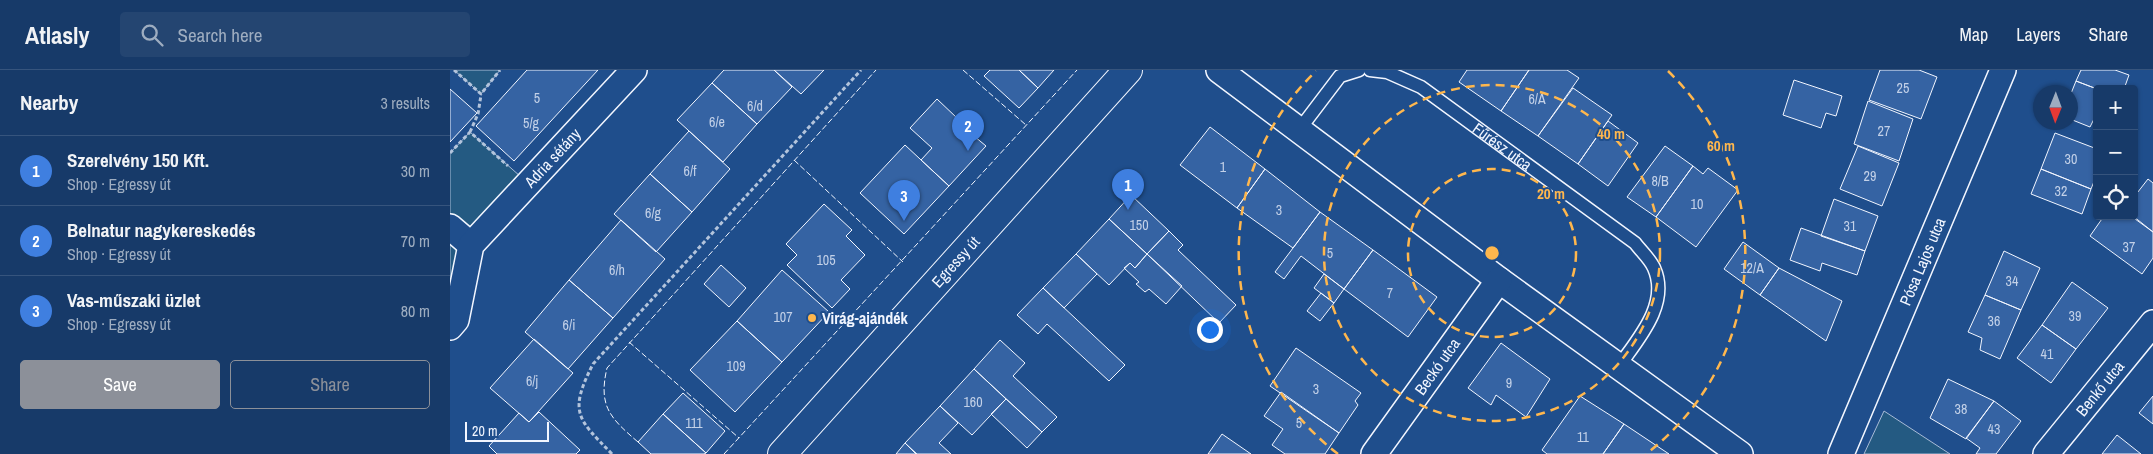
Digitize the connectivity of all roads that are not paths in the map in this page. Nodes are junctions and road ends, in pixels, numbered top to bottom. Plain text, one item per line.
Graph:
1 (634, 70) edge
2 (1128, 70) edge
3 (1219, 70) edge
4 (1358, 70) edge
5 (1370, 70) edge
6 (2003, 70) edge
7 (1299, 130) junction
8 (450, 227) edge
9 (471, 245) junction
10 (1499, 280) junction
11 (2153, 322) edge
12 (450, 327) edge
13 (1619, 366) junction
14 (782, 454) edge
15 (1374, 454) edge
16 (1740, 454) edge
17 (1841, 454) edge
18 (2046, 454) edge

1 - 9 street, Adria sétány
2 - 14 street, Egressy út
3 - 7 street
4 - 7 lane
5 - 13 lane, Fűrész utca
6 - 17 street, Pósa Lajos utca
7 - 10 street
8 - 9 street
9 - 12 street
10 - 13 street
10 - 15 street, Beckó utca
11 - 18 street, Benkő utca
13 - 16 street

